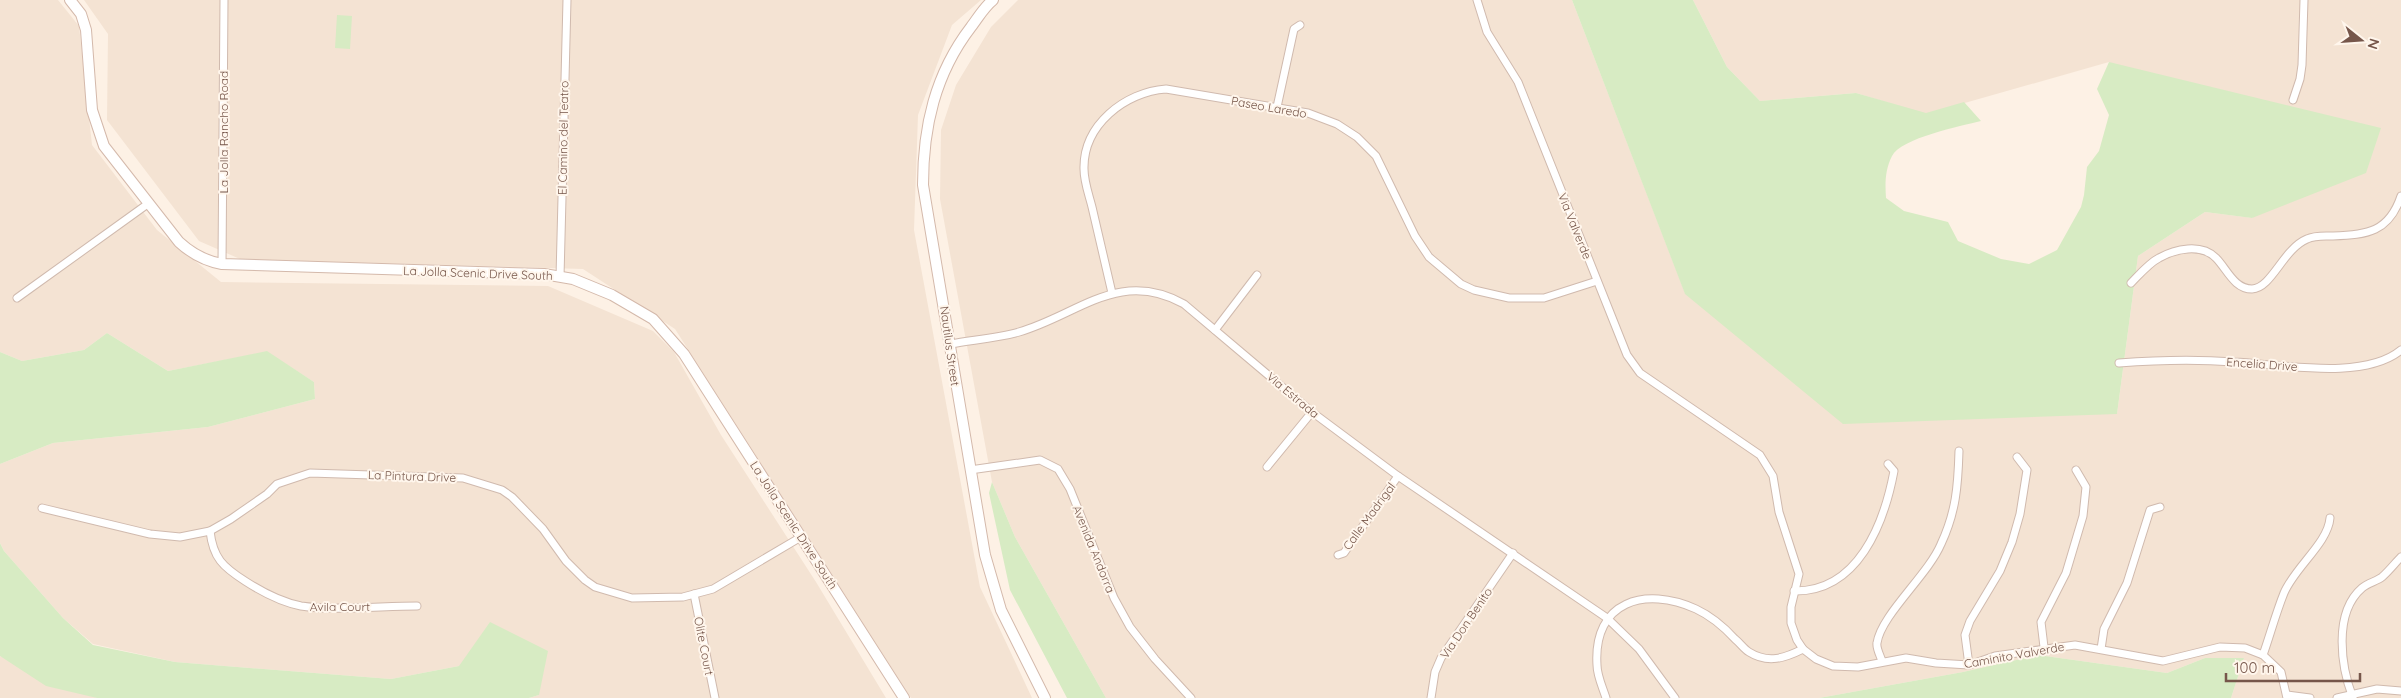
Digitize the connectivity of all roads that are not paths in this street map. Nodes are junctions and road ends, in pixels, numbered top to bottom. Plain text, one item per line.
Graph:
1 (70, 0) edge
2 (224, 0) edge
3 (568, 0) edge
4 (993, 0) edge
5 (1477, 0) edge
6 (2304, 0) edge
7 (1300, 25) dead end
8 (2293, 100) dead end
9 (1277, 107) junction
10 (2401, 196) edge
11 (149, 203) junction
12 (222, 264) junction
13 (1257, 275) dead end
14 (560, 277) junction
15 (1597, 281) junction
16 (2131, 283) dead end
17 (1112, 293) junction
18 (17, 298) dead end
19 (1215, 330) junction
20 (951, 344) junction
21 (2401, 350) edge
22 (2119, 363) dead end
23 (1312, 412) junction
24 (1959, 451) dead end
25 (2017, 457) dead end
26 (1888, 464) dead end
27 (1267, 467) dead end
28 (970, 470) junction
29 (2076, 470) dead end
30 (1398, 476) junction
31 (2160, 507) dead end
32 (42, 508) dead end
33 (2330, 518) dead end
34 (210, 531) junction
35 (801, 537) junction
36 (1513, 553) junction
37 (1338, 555) dead end
38 (2401, 557) edge
39 (1794, 591) junction
40 (694, 594) junction
41 (417, 606) dead end
42 (1607, 618) junction
43 (2044, 648) junction
44 (1803, 649) junction
45 (2101, 649) junction
46 (2263, 655) junction
47 (1882, 661) junction
48 (1969, 664) junction
49 (2401, 691) edge
50 (2287, 696) edge
51 (2352, 697) edge
52 (715, 698) edge
53 (904, 698) edge
54 (1045, 698) edge
55 (1191, 698) edge
56 (1431, 698) edge
57 (1606, 698) edge
58 (1675, 698) edge
59 (2310, 698) edge
60 (2337, 698) edge

1 - 11 street, La Jolla Scenic Drive South
2 - 12 street, La Jolla Rancho Road
3 - 14 street, El Camino del Teatro
4 - 20 street, Nautilus Street
5 - 15 street, Via Valverde
6 - 8 street
7 - 9 street
9 - 15 street, Paseo Laredo
9 - 17 street, Paseo Laredo
10 - 16 street
11 - 12 street, La Jolla Scenic Drive South
11 - 18 street
12 - 14 street, La Jolla Scenic Drive South
13 - 19 street
14 - 35 street, La Jolla Scenic Drive South
15 - 39 street, Via Valverde
17 - 19 street, Via Estrada
17 - 20 street, Via Estrada
19 - 23 street, Via Estrada
20 - 28 street, Nautilus Street
21 - 22 street, Encelia Drive
23 - 27 street
23 - 30 street, Via Estrada
24 - 47 street
25 - 48 street
26 - 39 street
28 - 54 street, Nautilus Street
28 - 55 street, Avenida Andorra
29 - 43 street
30 - 36 street, Via Estrada
30 - 37 street, Calle Madrigal
31 - 45 street
32 - 34 street, La Pintura Drive
33 - 46 street
34 - 40 street, La Pintura Drive
34 - 41 street, Avila Court
35 - 40 street, La Pintura Drive
35 - 53 street, La Jolla Scenic Drive South
36 - 42 street, Via Estrada
36 - 56 street, Via Don Benito
38 - 51 street
39 - 44 street
40 - 52 street, Olite Court
42 - 44 street
42 - 57 street
42 - 58 street, Via Estrada
43 - 45 street, Caminito Valverde
43 - 48 street, Caminito Valverde
44 - 47 street, Caminito Valverde
45 - 46 street, Caminito Valverde
46 - 50 street, Caminito Valverde
47 - 48 street, Caminito Valverde
49 - 51 street
50 - 59 street
51 - 60 street

